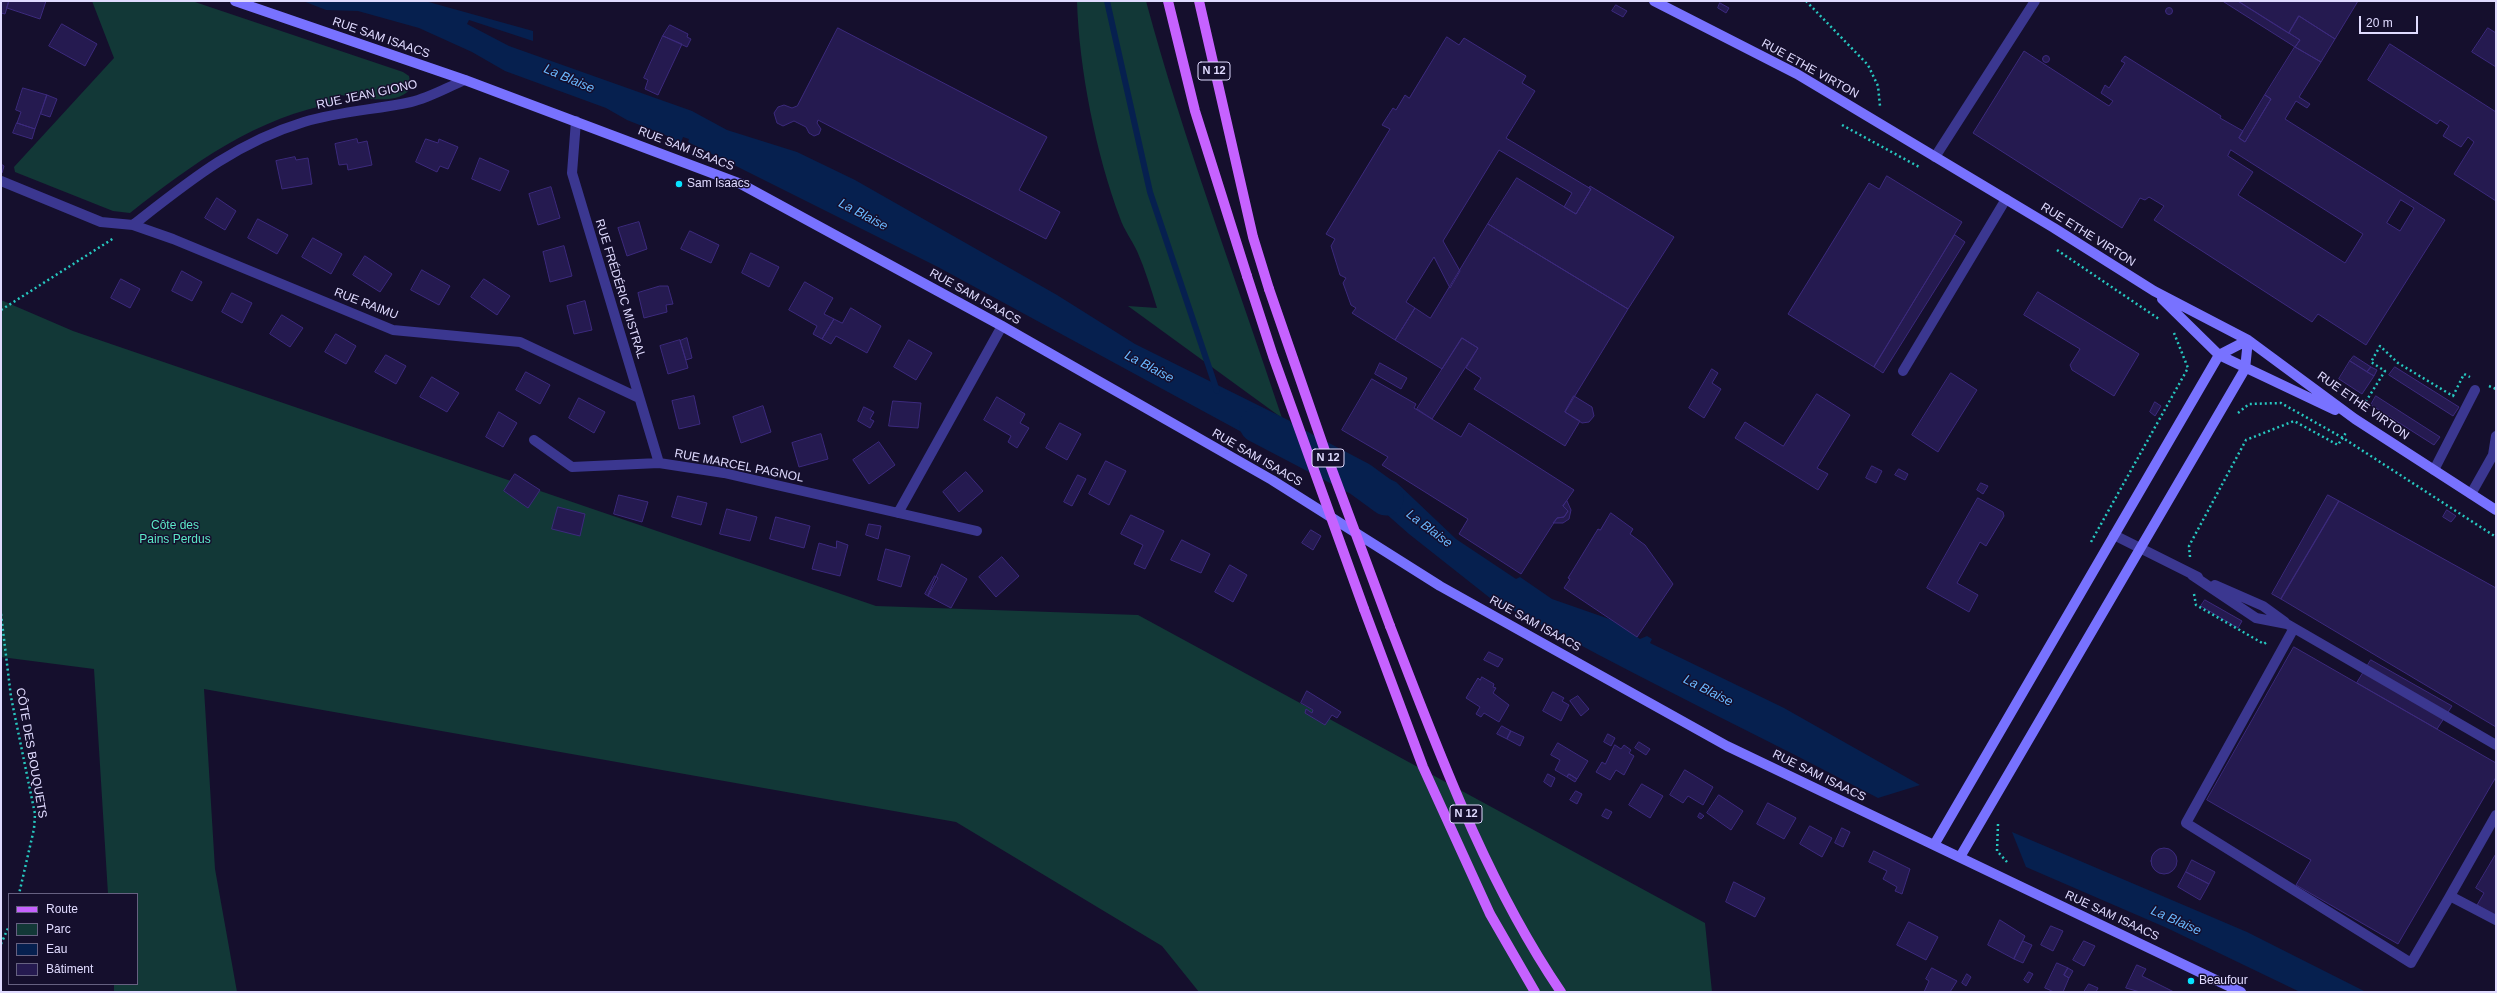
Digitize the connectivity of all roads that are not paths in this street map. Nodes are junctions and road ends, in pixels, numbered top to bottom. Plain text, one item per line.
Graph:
1 (235, 1) edge
2 (1168, 1) edge
3 (1199, 1) edge
4 (1654, 1) edge
5 (2035, 1) edge
6 (465, 80) junction
7 (576, 121) junction
8 (1935, 157) junction
9 (1, 181) edge
10 (2006, 199) junction
11 (133, 226) junction
12 (2154, 291) junction
13 (1002, 326) junction
14 (2248, 340) junction
15 (2219, 355) junction
16 (2244, 369) junction
17 (1903, 371) dead end
18 (2475, 390) dead end
19 (639, 398) junction
20 (2355, 419) junction
21 (2496, 436) edge
22 (534, 440) dead end
23 (2495, 456) edge
24 (659, 463) junction
25 (2434, 470) junction
26 (2471, 494) junction
27 (2496, 510) edge
28 (898, 513) junction
29 (977, 531) dead end
30 (2114, 535) junction
31 (2140, 548) junction
32 (2192, 574) junction
33 (2290, 626) junction
34 (2496, 745) edge
35 (2496, 815) edge
36 (1934, 846) junction
37 (1960, 857) junction
38 (2450, 896) junction
39 (2496, 920) edge
40 (1535, 992) edge
41 (1561, 992) edge
42 (2242, 992) edge

1 - 6 main road, RUE SAM ISAACS
2 - 40 main road, N 12, bridge
3 - 41 main road, N 12, bridge
4 - 8 main road, RUE ETHE VIRTON
5 - 8 street
6 - 7 main road, RUE SAM ISAACS
6 - 11 street, RUE JEAN GIONO
7 - 13 main road, RUE SAM ISAACS
7 - 19 street, RUE FRÉDÉRIC MISTRAL
8 - 10 main road, RUE ETHE VIRTON
9 - 11 street, RUE RAIMU
10 - 12 main road, RUE ETHE VIRTON
10 - 17 street
11 - 19 street, RUE RAIMU
12 - 14 main road, RUE ETHE VIRTON
12 - 15 main road
13 - 28 street
13 - 36 main road, RUE SAM ISAACS
14 - 15 main road
14 - 16 main road
14 - 20 main road, RUE ETHE VIRTON
15 - 16 main road
15 - 30 main road
16 - 20 main road
16 - 31 main road
18 - 25 street
19 - 24 street, RUE FRÉDÉRIC MISTRAL
20 - 25 main road, RUE ETHE VIRTON
21 - 23 street
22 - 24 street, RUE MARCEL PAGNOL
23 - 26 street
24 - 28 street, RUE MARCEL PAGNOL
25 - 26 main road, RUE ETHE VIRTON
26 - 27 main road, RUE ETHE VIRTON
28 - 29 street, RUE MARCEL PAGNOL
30 - 31 street
30 - 36 main road
31 - 32 street
31 - 37 main road
32 - 33 street
32 - 33 street
33 - 34 street
33 - 38 street
35 - 38 street
36 - 37 main road, RUE SAM ISAACS
37 - 42 main road, RUE SAM ISAACS
38 - 39 street

